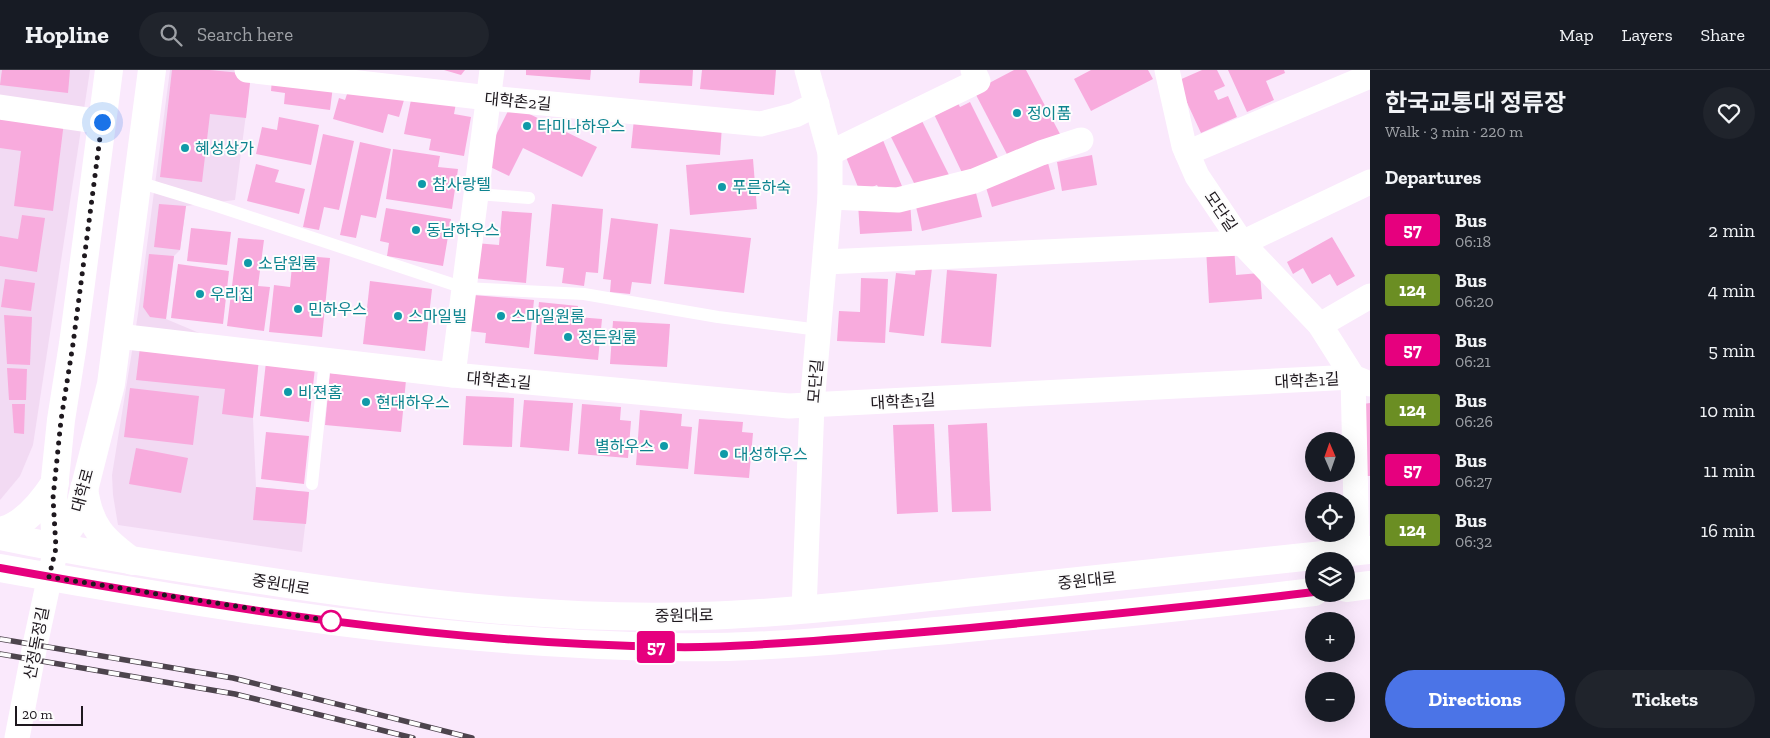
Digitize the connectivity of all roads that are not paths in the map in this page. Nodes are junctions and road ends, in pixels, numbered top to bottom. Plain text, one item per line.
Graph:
1 (109, 70) edge
2 (152, 70) edge
3 (247, 70) edge
4 (492, 70) edge
5 (807, 70) edge
6 (973, 70) edge
7 (1169, 71) edge
8 (1370, 76) edge
9 (489, 98) junction
10 (817, 104) junction
11 (0, 107) edge
12 (102, 122) junction
13 (1080, 140) dead end
14 (830, 153) junction
15 (1187, 153) junction
16 (138, 182) junction
17 (1370, 182) edge
18 (477, 194) junction
19 (830, 197) junction
20 (529, 198) dead end
21 (1242, 243) junction
22 (825, 262) junction
23 (464, 288) junction
24 (1370, 296) edge
25 (1320, 325) junction
26 (819, 330) junction
27 (73, 344) junction
28 (117, 345) junction
29 (325, 360) junction
30 (453, 375) junction
31 (1362, 381) edge
32 (812, 405) junction
33 (55, 483) junction
34 (312, 484) dead end
35 (84, 487) junction
36 (0, 531) edge
37 (0, 536) edge
38 (56, 548) junction
39 (1364, 550) edge
40 (132, 561) junction
41 (0, 568) edge
42 (49, 577) junction
43 (1370, 585) edge
44 (1355, 587) edge
45 (1305, 593) edge
46 (804, 610) junction
47 (18, 738) edge

1 - 12 main road, 대학로
2 - 16 main road, 대학로
3 - 9 street, 대학촌2길
4 - 9 street, 대학촌1길
5 - 10 street, 모단길
6 - 14 street
7 - 15 street, 모단길
8 - 15 street
9 - 10 street, 대학촌2길
9 - 18 street, 대학촌1길
10 - 14 street, 모단길
11 - 12 street
12 - 27 main road, 대학로
13 - 19 street
14 - 19 street, 모단길
15 - 21 street, 모단길
16 - 23 lane
16 - 28 main road, 대학로
17 - 21 street
18 - 20 lane
18 - 23 street, 대학촌1길
19 - 22 street, 모단길
21 - 22 street
21 - 25 street, 모단길
22 - 26 street, 모단길
23 - 26 lane
23 - 30 street, 대학촌1길
24 - 25 street
25 - 31 street, 모단길
26 - 32 street, 모단길
27 - 28 main road
27 - 33 main road, 대학로
28 - 29 street, 대학촌1길
28 - 35 main road, 대학로
29 - 30 street, 대학촌1길
29 - 34 lane
30 - 32 street, 대학촌1길
31 - 32 street, 대학촌1길
31 - 39 street
32 - 46 street, 모단길
33 - 36 main road
33 - 38 main road, 대학로
35 - 38 main road, 대학로
35 - 40 main road
37 - 38 main road, 중원대로
38 - 40 main road, 중원대로
38 - 42 street, 산정독정길
39 - 46 main road, 중원대로
40 - 46 main road, 중원대로
41 - 42 main road, 중원대로
42 - 45 main road, 중원대로
42 - 47 street, 산정독정길
43 - 44 main road

